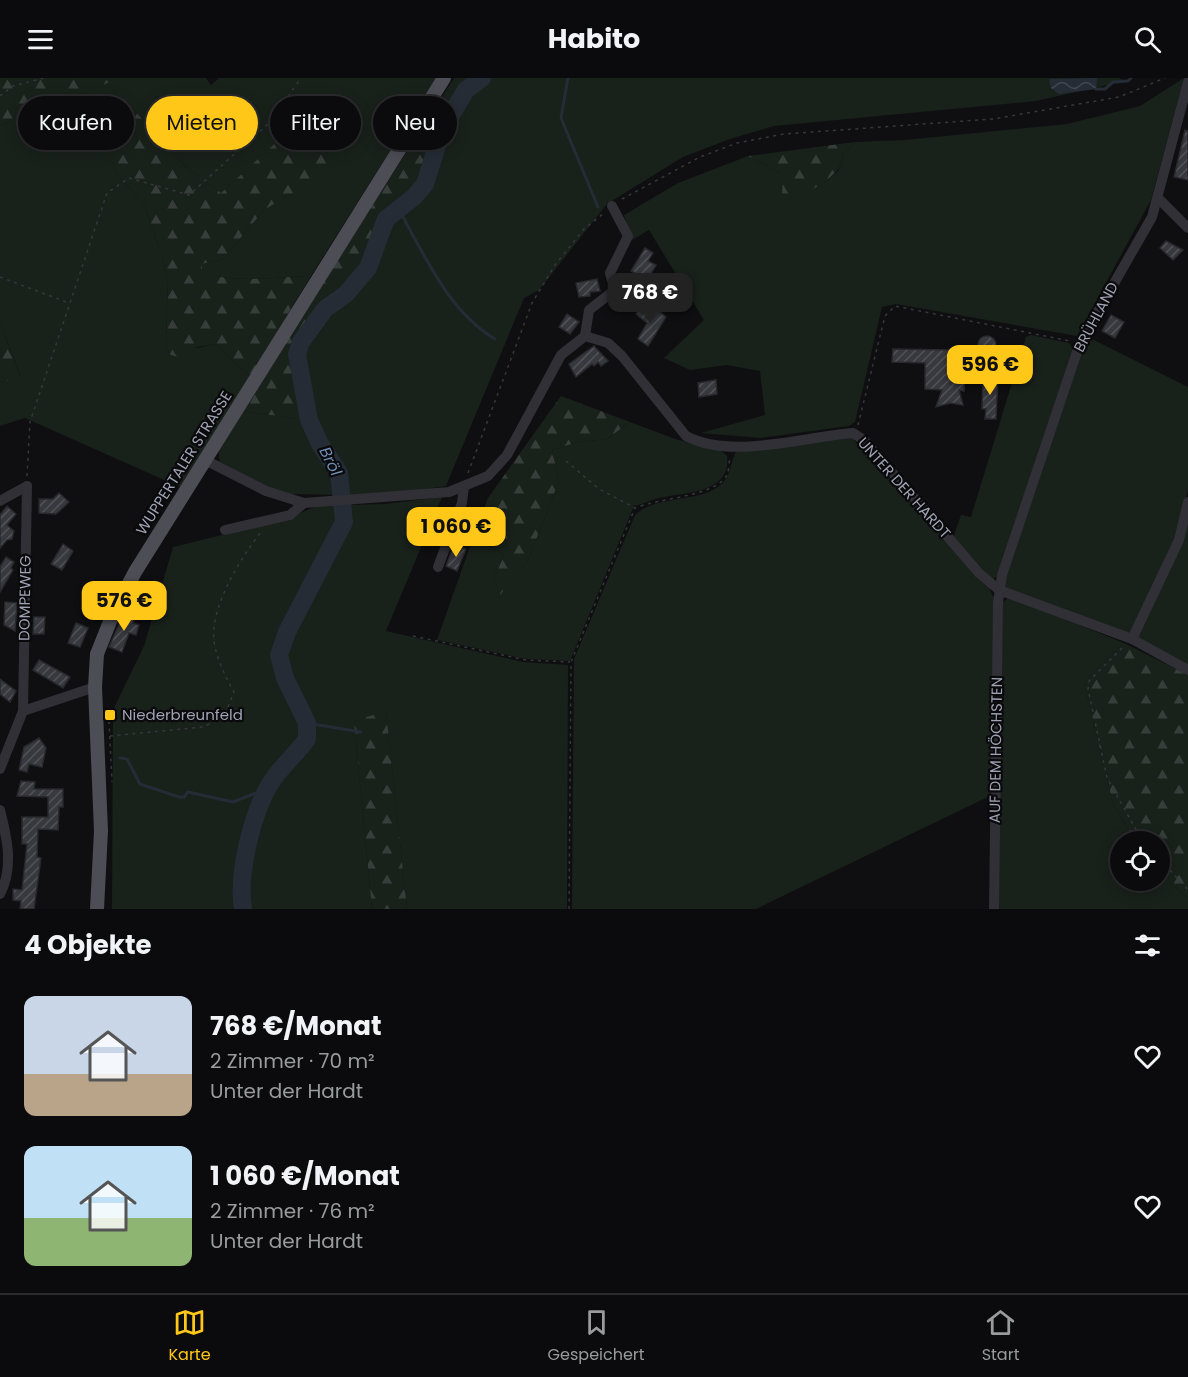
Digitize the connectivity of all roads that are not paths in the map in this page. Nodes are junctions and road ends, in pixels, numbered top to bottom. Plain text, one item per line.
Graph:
1 (444, 78) edge
2 (1188, 82) edge
3 (1158, 199) junction
4 (612, 206) road end
5 (1188, 228) edge
6 (585, 336) junction
7 (205, 460) junction
8 (464, 486) junction
9 (0, 501) edge
10 (1188, 502) edge
11 (304, 503) junction
12 (225, 530) dead end
13 (438, 567) dead end
14 (999, 590) junction
15 (1132, 639) junction
16 (1188, 670) edge
17 (95, 687) junction
18 (23, 711) junction
19 (0, 769) edge
20 (0, 810) edge
21 (0, 894) edge
22 (97, 909) edge
23 (994, 909) edge

1 - 7 main road, WUPPERTALER STRASSE
2 - 3 street, BRÜHLAND
3 - 5 street
3 - 14 street, BRÜHLAND
4 - 6 street
6 - 8 street
6 - 14 street, UNTER DER HARDT
7 - 11 street
7 - 17 main road, WUPPERTALER STRASSE
8 - 11 street
8 - 13 street
9 - 18 street, DOMPEWEG
10 - 15 street
11 - 12 street
14 - 15 street
14 - 23 street, AUF DEM HÖCHSTEN
15 - 16 street
17 - 18 street
17 - 22 main road, WUPPERTALER STRASSE
18 - 19 street
20 - 21 street

